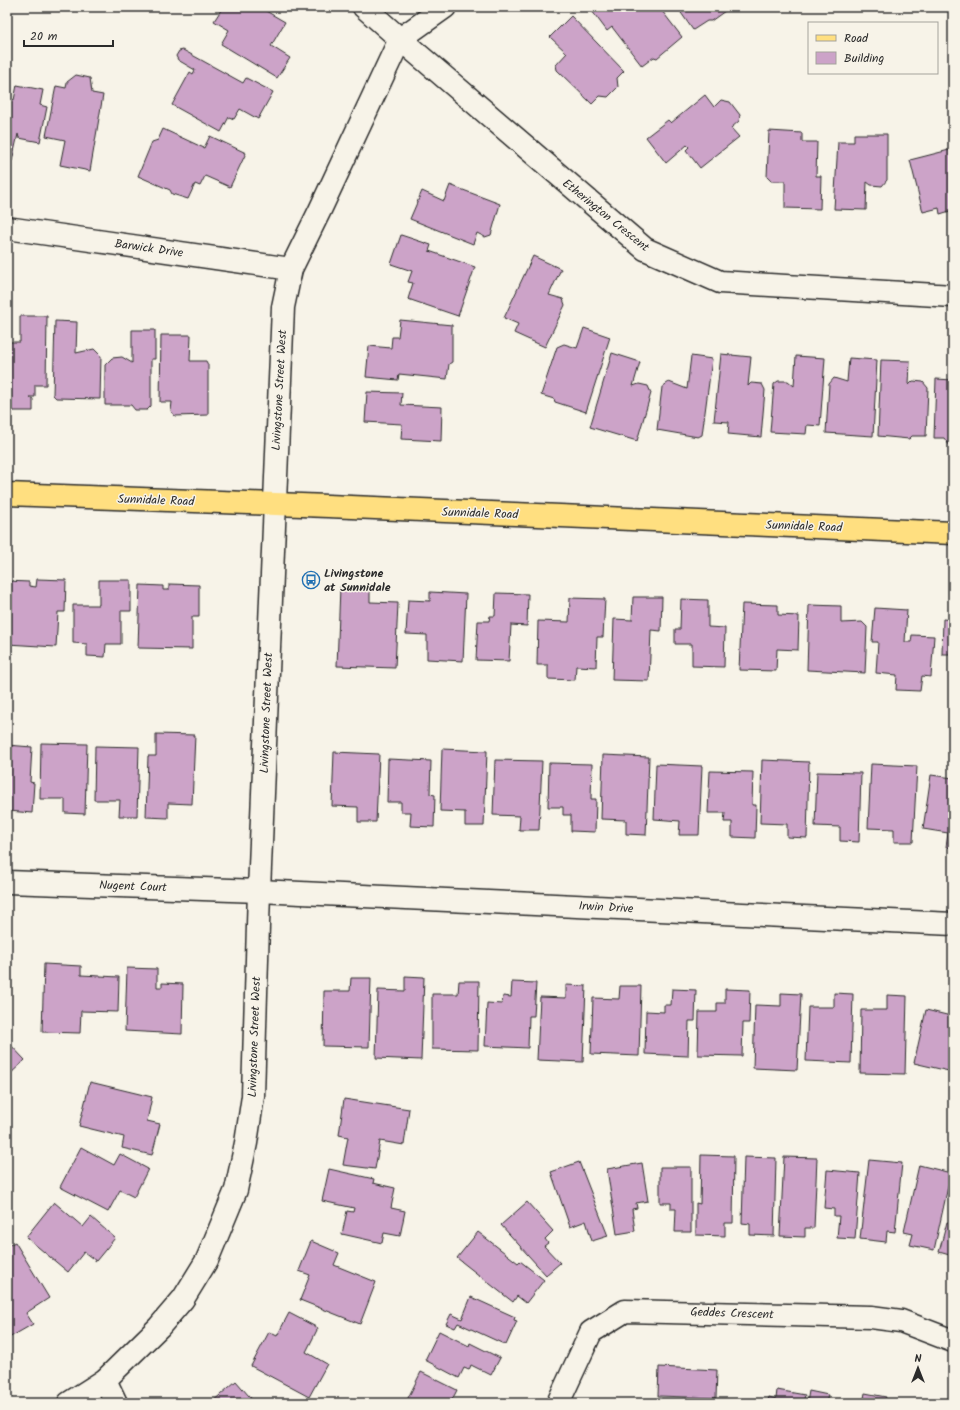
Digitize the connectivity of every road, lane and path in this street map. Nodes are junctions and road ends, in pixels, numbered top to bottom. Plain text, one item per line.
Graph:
1 (364, 7) edge
2 (445, 7) edge
3 (400, 39) junction
4 (7, 228) edge
5 (291, 268) junction
6 (953, 296) edge
7 (7, 494) edge
8 (274, 504) junction
9 (953, 533) edge
10 (7, 882) edge
11 (259, 891) junction
12 (953, 924) edge
13 (953, 1341) edge
14 (105, 1380) junction
15 (69, 1403) edge
16 (116, 1403) edge
17 (558, 1403) edge

1 - 3 street
2 - 3 street, Livingstone Street West
3 - 5 street, Livingstone Street West
3 - 6 street, Etherington Crescent
4 - 5 street, Barwick Drive
5 - 8 street, Livingstone Street West
7 - 8 main road, Sunnidale Road
8 - 9 main road, Sunnidale Road
8 - 11 street, Livingstone Street West
10 - 11 street, Nugent Court
11 - 12 street, Irwin Drive
11 - 14 street, Livingstone Street West
13 - 17 street, Geddes Crescent
14 - 15 street, Livingstone Street West
14 - 16 street

